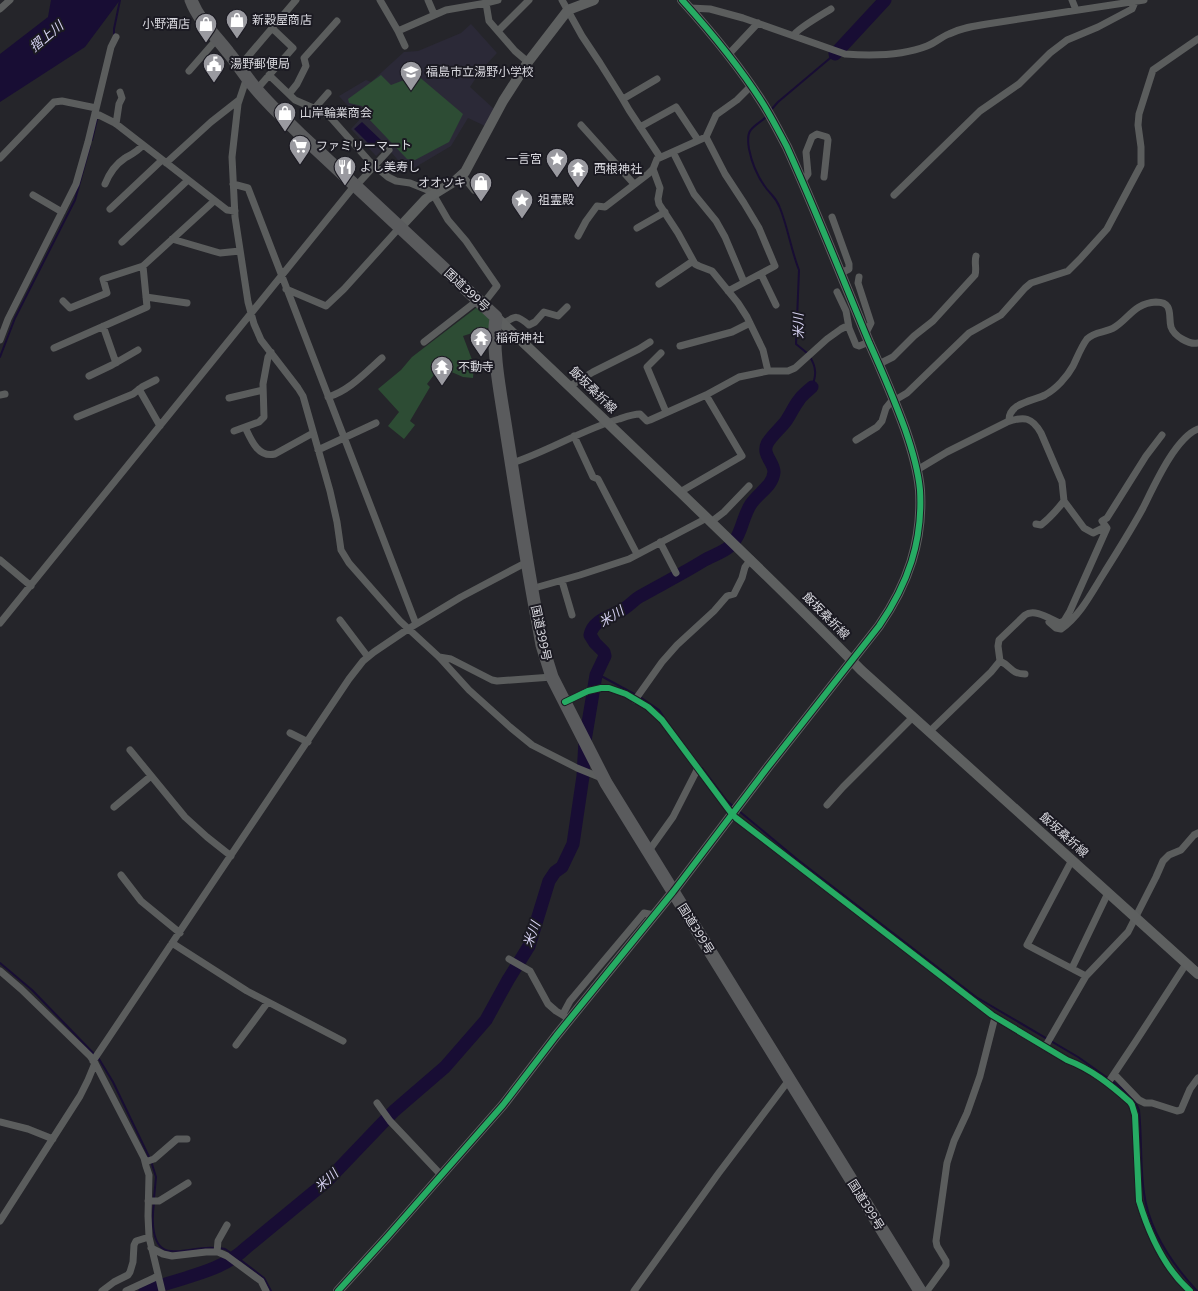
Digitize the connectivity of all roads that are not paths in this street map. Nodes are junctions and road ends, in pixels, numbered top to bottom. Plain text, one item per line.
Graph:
1 (10, 0) edge
2 (296, 0) edge
3 (380, 0) edge
4 (428, 0) edge
5 (498, 0) edge
6 (529, 0) edge
7 (562, 0) edge
8 (594, 0) edge
9 (682, 0) edge
10 (1072, 0) edge
11 (1144, 0) edge
12 (194, 1) edge
13 (1135, 2) junction
14 (486, 4) junction
15 (690, 8) junction
16 (0, 9) edge
17 (831, 9) dead end
18 (568, 10) junction
19 (1076, 10) junction
20 (434, 14) junction
21 (337, 21) dead end
22 (758, 23) junction
23 (272, 28) junction
24 (398, 30) junction
25 (498, 31) junction
26 (794, 35) junction
27 (116, 37) dead end
28 (217, 39) junction
29 (1198, 39) edge
30 (405, 46) dead end
31 (293, 48) junction
32 (728, 54) junction
33 (304, 58) junction
34 (528, 62) junction
35 (239, 67) junction
36 (189, 71) dead end
37 (269, 75) junction
38 (247, 78) junction
39 (657, 79) dead end
40 (751, 86) junction
41 (257, 89) junction
42 (120, 92) dead end
43 (328, 93) dead end
44 (289, 94) junction
45 (623, 99) junction
46 (239, 100) junction
47 (314, 109) junction
48 (96, 111) junction
49 (116, 124) junction
50 (582, 125) dead end
51 (640, 127) junction
52 (706, 137) junction
53 (698, 140) junction
54 (143, 145) junction
55 (389, 150) dead end
56 (673, 152) junction
57 (660, 157) junction
58 (0, 158) edge
59 (164, 162) junction
60 (374, 166) junction
61 (653, 169) junction
62 (462, 175) junction
63 (824, 177) dead end
64 (188, 180) junction
65 (802, 181) junction
66 (105, 184) dead end
67 (233, 184) junction
68 (634, 184) junction
69 (356, 185) junction
70 (474, 190) dead end
71 (433, 194) junction
72 (33, 195) dead end
73 (894, 195) dead end
74 (214, 200) junction
75 (110, 209) dead end
76 (235, 211) junction
77 (62, 212) junction
78 (664, 212) junction
79 (832, 217) dead end
80 (400, 227) junction
81 (637, 228) dead end
82 (578, 236) dead end
83 (172, 239) junction
84 (122, 242) dead end
85 (240, 251) junction
86 (976, 256) dead end
87 (693, 262) junction
88 (143, 266) junction
89 (841, 273) junction
90 (761, 274) junction
91 (281, 276) junction
92 (859, 277) dead end
93 (744, 282) junction
94 (659, 284) dead end
95 (286, 290) junction
96 (728, 291) junction
97 (836, 292) dead end
98 (146, 297) junction
99 (64, 300) dead end
100 (480, 302) junction
101 (187, 303) dead end
102 (776, 305) dead end
103 (538, 306) dead end
104 (567, 307) dead end
105 (251, 313) junction
106 (543, 313) junction
107 (500, 320) junction
108 (750, 323) junction
109 (103, 326) junction
110 (848, 328) junction
111 (868, 337) junction
112 (0, 340) edge
113 (424, 342) dead end
114 (650, 342) dead end
115 (1198, 343) edge
116 (680, 346) dead end
117 (54, 348) dead end
118 (138, 350) dead end
119 (271, 352) junction
120 (661, 354) dead end
121 (382, 358) dead end
122 (116, 363) junction
123 (879, 364) junction
124 (768, 371) junction
125 (89, 376) dead end
126 (156, 380) dead end
127 (570, 386) junction
128 (139, 389) junction
129 (263, 390) junction
130 (706, 395) junction
131 (328, 397) junction
132 (229, 398) dead end
133 (894, 400) junction
134 (666, 412) junction
135 (77, 417) dead end
136 (1009, 421) junction
137 (608, 422) junction
138 (376, 423) dead end
139 (160, 426) junction
140 (245, 427) junction
141 (1198, 429) edge
142 (234, 431) dead end
143 (313, 433) junction
144 (1162, 435) dead end
145 (574, 436) junction
146 (344, 438) junction
147 (856, 440) dead end
148 (318, 450) junction
149 (512, 463) junction
150 (917, 470) junction
151 (749, 486) dead end
152 (680, 492) junction
153 (1064, 500) junction
154 (709, 520) junction
155 (1036, 524) dead end
156 (1105, 526) junction
157 (660, 542) junction
158 (637, 554) junction
159 (751, 559) junction
160 (0, 560) edge
161 (527, 562) junction
162 (676, 573) dead end
163 (562, 581) junction
164 (30, 586) junction
165 (532, 589) junction
166 (572, 615) dead end
167 (1047, 618) junction
168 (340, 620) dead end
169 (0, 623) edge
170 (416, 624) junction
171 (408, 629) junction
172 (368, 657) junction
173 (439, 657) junction
174 (851, 660) junction
175 (1000, 661) junction
176 (1025, 674) dead end
177 (552, 677) junction
178 (637, 697) junction
179 (565, 702) junction
180 (913, 717) junction
181 (929, 732) junction
182 (290, 733) dead end
183 (308, 742) junction
184 (130, 750) dead end
185 (697, 770) junction
186 (151, 776) junction
187 (604, 779) junction
188 (827, 805) dead end
189 (114, 807) dead end
190 (735, 810) junction
191 (1198, 833) edge
192 (648, 852) junction
193 (231, 856) junction
194 (1072, 860) junction
195 (120, 875) dead end
196 (673, 892) junction
197 (1108, 894) junction
198 (1135, 918) junction
199 (180, 933) junction
200 (172, 943) junction
201 (515, 962) dead end
202 (1186, 964) junction
203 (1072, 968) junction
204 (0, 971) edge
205 (1198, 974) edge
206 (1086, 976) junction
207 (268, 1002) junction
208 (566, 1017) junction
209 (995, 1017) junction
210 (343, 1041) dead end
211 (236, 1045) dead end
212 (1046, 1045) junction
213 (95, 1059) junction
214 (1198, 1078) edge
215 (1111, 1079) junction
216 (789, 1080) junction
217 (377, 1103) dead end
218 (0, 1122) edge
219 (53, 1139) junction
220 (187, 1139) dead end
221 (148, 1161) junction
222 (442, 1176) junction
223 (188, 1184) dead end
224 (152, 1201) junction
225 (0, 1221) edge
226 (227, 1225) dead end
227 (149, 1237) junction
228 (151, 1248) junction
229 (218, 1249) junction
230 (158, 1275) junction
231 (102, 1291) edge
232 (126, 1291) edge
233 (162, 1291) edge
234 (266, 1291) edge
235 (338, 1291) edge
236 (634, 1291) edge
237 (920, 1291) edge
238 (927, 1291) edge
239 (1190, 1291) edge

1 - 16 street
2 - 23 street
3 - 24 street
4 - 20 street
5 - 14 street
6 - 25 street
7 - 18 street
8 - 18 street
9 - 15 street
10 - 19 street
11 - 13 street
12 - 28 highway, 国道399号
13 - 19 street
13 - 73 street
14 - 20 street
14 - 25 street
15 - 22 street
15 - 32 street
17 - 26 street
18 - 34 street
18 - 45 street
19 - 26 street
20 - 24 street
21 - 33 street
22 - 26 street
22 - 32 street
23 - 31 street
23 - 35 street
24 - 30 street
25 - 34 street
27 - 48 street
28 - 35 highway, 国道399号
28 - 36 street
29 - 133 street
31 - 33 street
31 - 37 street
32 - 40 street
33 - 44 street
34 - 62 street
35 - 38 highway, 国道399号
37 - 41 street
37 - 44 street
38 - 41 highway, 国道399号
38 - 46 street
39 - 45 street
40 - 52 street
40 - 65 street
41 - 69 highway, 国道399号
42 - 49 street
43 - 47 street
44 - 47 street
45 - 51 street
46 - 59 street
46 - 67 street
47 - 60 street
48 - 49 street
48 - 58 street
48 - 77 street
49 - 54 street
50 - 68 street
51 - 53 street
51 - 57 street
52 - 53 street
52 - 90 street
53 - 56 street
54 - 59 street
54 - 66 street
55 - 60 street
56 - 57 street
56 - 93 street
57 - 61 street
59 - 64 street
59 - 75 street
60 - 69 street
60 - 71 street
61 - 68 street
61 - 78 street
62 - 70 street
62 - 71 street
63 - 65 street
64 - 74 street
64 - 84 street
65 - 89 street
67 - 76 street
67 - 91 street
68 - 82 street
69 - 80 highway, 国道399号
69 - 91 street
71 - 80 street
71 - 100 street
72 - 77 street
74 - 76 street
74 - 83 street
76 - 85 street
77 - 112 street
78 - 81 street
78 - 87 street
79 - 89 street
80 - 95 street
80 - 100 highway, 国道399号
83 - 85 street
83 - 88 street
85 - 105 street
86 - 123 street
87 - 94 street
87 - 96 street
88 - 98 street
88 - 99 street
89 - 111 street
90 - 93 street
90 - 102 street
91 - 95 street
91 - 105 street
92 - 111 street
93 - 96 street
95 - 131 street
96 - 108 street
97 - 110 street
98 - 101 street
98 - 109 street
100 - 107 highway, 国道399号
100 - 113 street
103 - 106 street
104 - 106 street
105 - 119 street
105 - 139 street
106 - 107 street
107 - 127 street, 飯坂桑折線
107 - 149 highway, 国道399号
108 - 116 street
108 - 124 street
109 - 117 street
109 - 122 street
110 - 111 street
110 - 124 street
111 - 123 street
114 - 127 street
115 - 136 street
118 - 122 street
119 - 129 street
119 - 143 street
120 - 134 street
121 - 131 street
122 - 125 street
123 - 133 street
124 - 130 street
126 - 128 street
127 - 137 street, 飯坂桑折線
128 - 135 street
128 - 139 street
129 - 132 street
129 - 140 street
130 - 134 street
130 - 152 street
131 - 146 street
133 - 147 street
133 - 150 street
134 - 137 street
136 - 150 street
136 - 153 street
137 - 145 street
137 - 152 street, 飯坂桑折線
138 - 146 street
139 - 164 street
140 - 142 street
140 - 143 street
141 - 167 street
143 - 148 street
144 - 156 street
145 - 149 street
145 - 158 street
146 - 148 street
146 - 170 street
148 - 171 street
149 - 161 highway, 国道399号
150 - 174 street
151 - 154 street
152 - 154 street, 飯坂桑折線
153 - 155 street
153 - 156 street
154 - 157 street
154 - 159 street, 飯坂桑折線
156 - 167 street
157 - 158 street
157 - 162 street
158 - 163 street
159 - 174 street, 飯坂桑折線
159 - 178 street
160 - 164 street
161 - 165 highway, 国道399号
161 - 170 street
163 - 165 street
163 - 166 street
164 - 169 street
165 - 177 highway, 国道399号
167 - 175 street
168 - 172 street
170 - 171 street
171 - 172 street
171 - 173 street
172 - 183 street
173 - 177 street
173 - 187 street
174 - 180 street, 飯坂桑折線
174 - 190 street
175 - 176 street
175 - 181 street
177 - 179 highway, 国道399号
178 - 179 street
178 - 185 street
179 - 187 highway, 国道399号
180 - 181 street, 飯坂桑折線
180 - 188 street
181 - 194 street, 飯坂桑折線
182 - 183 street
183 - 193 street
184 - 186 street
185 - 190 street
185 - 192 street
186 - 189 street
186 - 193 street
187 - 192 highway, 国道399号
190 - 196 street
190 - 209 street
191 - 198 street
192 - 196 highway, 国道399号
193 - 199 street
194 - 197 street, 飯坂桑折線
194 - 203 street
195 - 199 street
196 - 208 street
196 - 216 highway, 国道399号
197 - 198 street, 飯坂桑折線
197 - 203 street
198 - 202 street, 飯坂桑折線
198 - 206 street
199 - 200 street
200 - 207 street
200 - 213 street
201 - 208 street
202 - 205 street, 飯坂桑折線
202 - 215 street
203 - 206 street
204 - 213 street
206 - 212 street
207 - 210 street
207 - 211 street
208 - 222 street
209 - 212 street
209 - 238 street
212 - 215 street
213 - 219 street
213 - 221 street
214 - 215 street
215 - 239 street
216 - 236 street
216 - 237 highway, 国道399号
217 - 222 street
218 - 219 street
219 - 225 street
220 - 221 street
221 - 224 street
222 - 235 street
223 - 224 street
224 - 227 street
226 - 229 street
227 - 228 street
227 - 231 street
228 - 229 street
228 - 230 street
229 - 234 street
230 - 232 street
230 - 233 street

